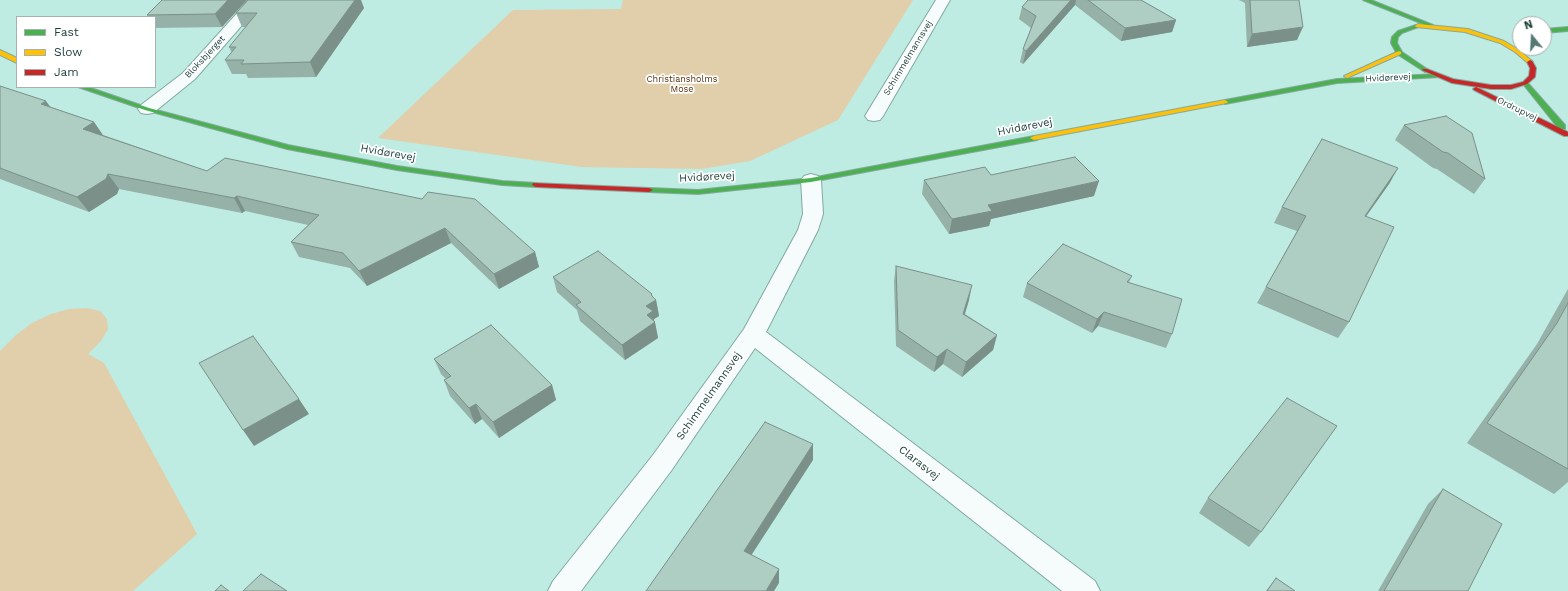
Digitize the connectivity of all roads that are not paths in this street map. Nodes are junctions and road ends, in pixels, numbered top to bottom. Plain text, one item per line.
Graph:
1 (257, 0) edge
2 (942, 0) edge
3 (1358, 0) edge
4 (1366, 0) edge
5 (1376, 14) dead end
6 (1431, 26) junction
7 (1565, 29) edge
8 (1552, 30) edge
9 (1505, 33) dead end
10 (1483, 35) junction
11 (1552, 35) edge
12 (1512, 46) edge
13 (0, 52) edge
14 (1399, 53) junction
15 (1525, 56) edge
16 (16, 60) edge
17 (1438, 76) junction
18 (1337, 81) junction
19 (1525, 83) junction
20 (1466, 84) junction
21 (84, 88) edge
22 (147, 109) junction
23 (874, 116) dead end
24 (1568, 134) edge
25 (811, 180) junction
26 (753, 334) junction
27 (563, 591) edge
28 (1085, 591) edge

1 - 22 street, Bloksbjerget
2 - 23 street, Schimmelmannsvej
3 - 5 street
4 - 6 street
6 - 10 street
6 - 14 street
7 - 8 street
7 - 11 street
9 - 10 street
10 - 12 street
13 - 16 street
14 - 17 street
14 - 18 street, Hvidørevej
15 - 19 street
17 - 18 street, Hvidørevej
17 - 20 street
18 - 25 street, Hvidørevej
19 - 20 street
19 - 24 street, Ordrupvej
20 - 24 street, Ordrupvej
21 - 22 street, Hvidørevej
22 - 25 street, Hvidørevej
25 - 26 street, Schimmelmannsvej
26 - 27 street, Schimmelmannsvej
26 - 28 street, Clarasvej

